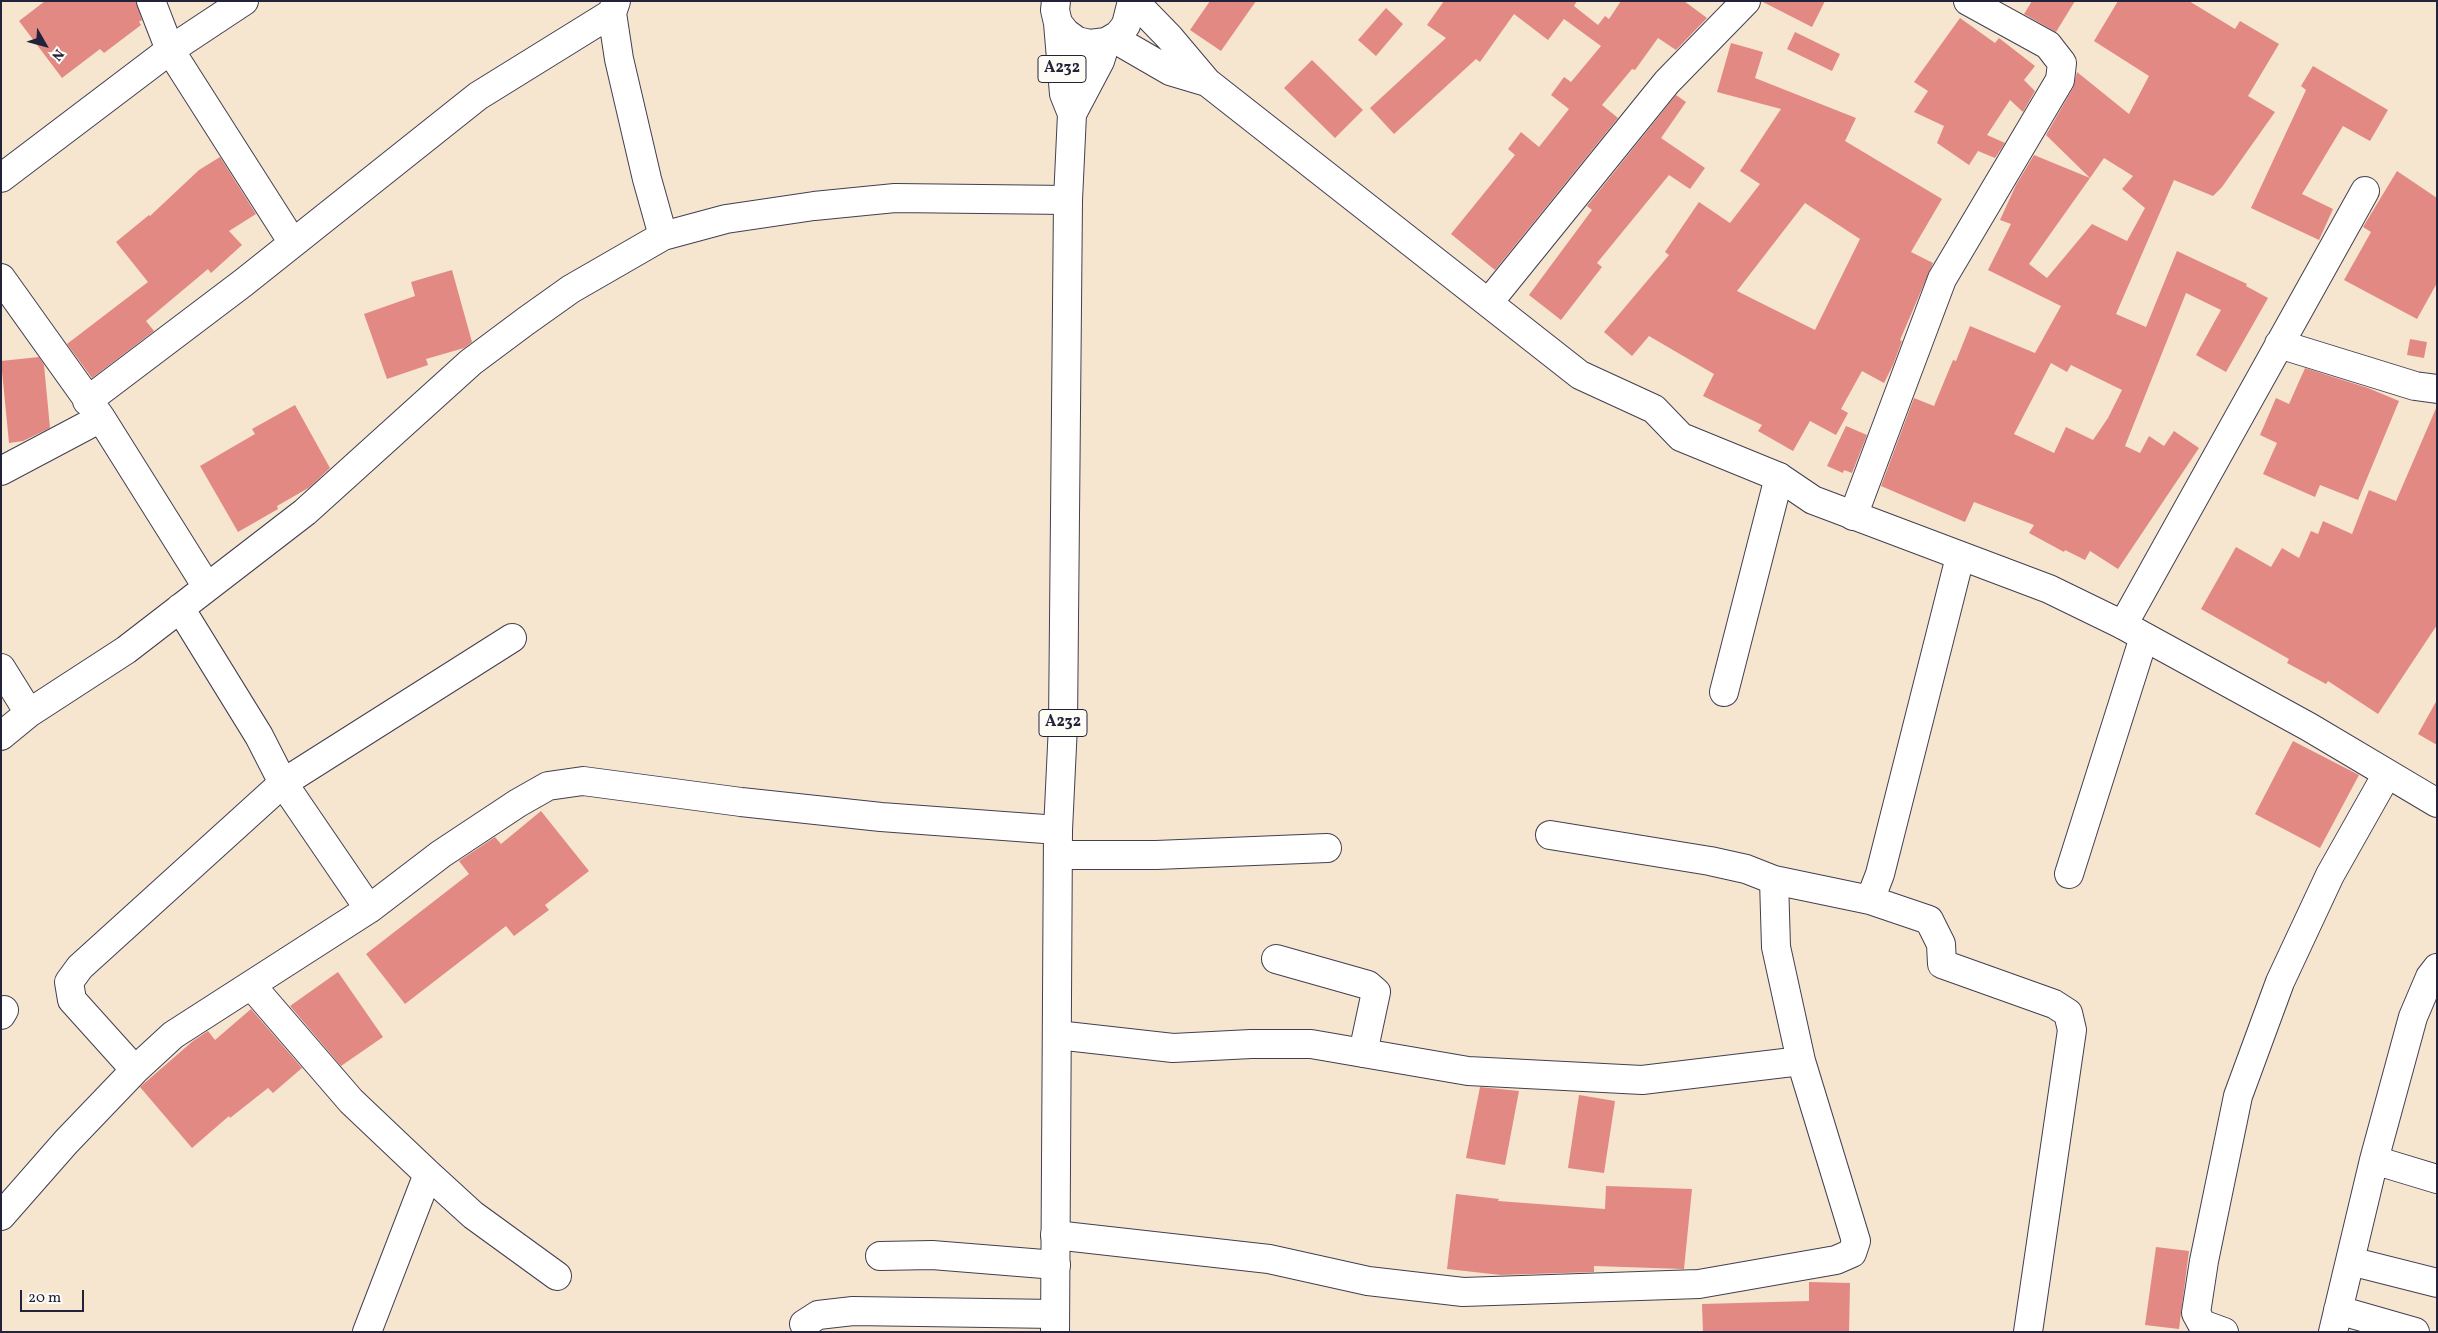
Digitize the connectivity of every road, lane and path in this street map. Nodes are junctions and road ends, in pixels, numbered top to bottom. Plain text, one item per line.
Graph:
1 (151, 1) edge
2 (244, 1) edge
3 (1133, 1) edge
4 (1746, 1) edge
5 (1968, 1) edge
6 (614, 7) edge
7 (1054, 10) edge
8 (1110, 40) junction
9 (170, 50) junction
10 (1206, 82) junction
11 (1072, 114) junction
12 (1, 178) edge
13 (2365, 191) dead end
14 (1068, 200) junction
15 (663, 236) junction
16 (293, 242) junction
17 (1, 278) edge
18 (1489, 302) junction
19 (2279, 344) junction
20 (2437, 389) edge
21 (94, 410) junction
22 (1, 471) edge
23 (1779, 477) junction
24 (1853, 516) junction
25 (1960, 557) junction
26 (208, 587) junction
27 (180, 608) junction
28 (2133, 631) junction
29 (512, 638) dead end
30 (1, 668) edge
31 (1724, 692) dead end
32 (29, 714) junction
33 (1, 736) edge
34 (2387, 774) junction
35 (283, 782) junction
36 (2437, 803) edge
37 (1550, 835) dead end
38 (1058, 843) junction
39 (1327, 848) dead end
40 (2069, 874) dead end
41 (1774, 880) junction
42 (1870, 900) junction
43 (369, 909) junction
44 (1276, 959) dead end
45 (2437, 968) edge
46 (251, 985) junction
47 (1057, 1035) junction
48 (1363, 1053) junction
49 (1801, 1061) junction
50 (135, 1070) junction
51 (2374, 1160) junction
52 (428, 1174) junction
53 (2437, 1179) edge
54 (1, 1216) edge
55 (1055, 1236) junction
56 (880, 1256) dead end
57 (2350, 1261) junction
58 (1056, 1265) junction
59 (556, 1276) dead end
60 (2437, 1284) edge
61 (2336, 1321) edge
62 (1055, 1323) edge
63 (804, 1324) dead end
64 (367, 1332) edge
65 (2028, 1332) edge
66 (2224, 1332) edge
67 (2415, 1332) edge

1 - 9 street
2 - 9 street
3 - 8 street
3 - 10 street
4 - 18 street
5 - 24 street
6 - 15 street
6 - 16 street
7 - 8 street
7 - 11 street, A232
8 - 10 street
8 - 11 street, A232
9 - 12 street
9 - 16 street
10 - 18 street
11 - 14 street, A232
13 - 19 street
14 - 15 street
14 - 38 street, A232
15 - 26 street
16 - 21 street
17 - 21 street
18 - 23 street
19 - 20 street
19 - 28 street
21 - 22 street
21 - 26 street
23 - 24 street
23 - 31 street
24 - 25 street
25 - 28 street
25 - 42 street
26 - 27 street
27 - 32 street
27 - 35 street
28 - 34 street
28 - 40 street
29 - 35 street
30 - 32 street
32 - 33 street
34 - 36 street
34 - 66 street
35 - 43 street
35 - 50 street
37 - 41 street
38 - 39 street
38 - 43 street
38 - 47 street, A232
41 - 42 street
41 - 49 street
42 - 65 street
43 - 46 street
44 - 48 street
45 - 51 street
46 - 50 street
46 - 52 street
47 - 48 street
47 - 55 street, A232
48 - 49 street
49 - 55 street
50 - 54 street
51 - 53 street
51 - 57 street
52 - 59 street
52 - 64 street
55 - 58 street, A232
56 - 58 street
57 - 60 street
57 - 61 street
58 - 62 street, A232
61 - 67 street
62 - 63 street

